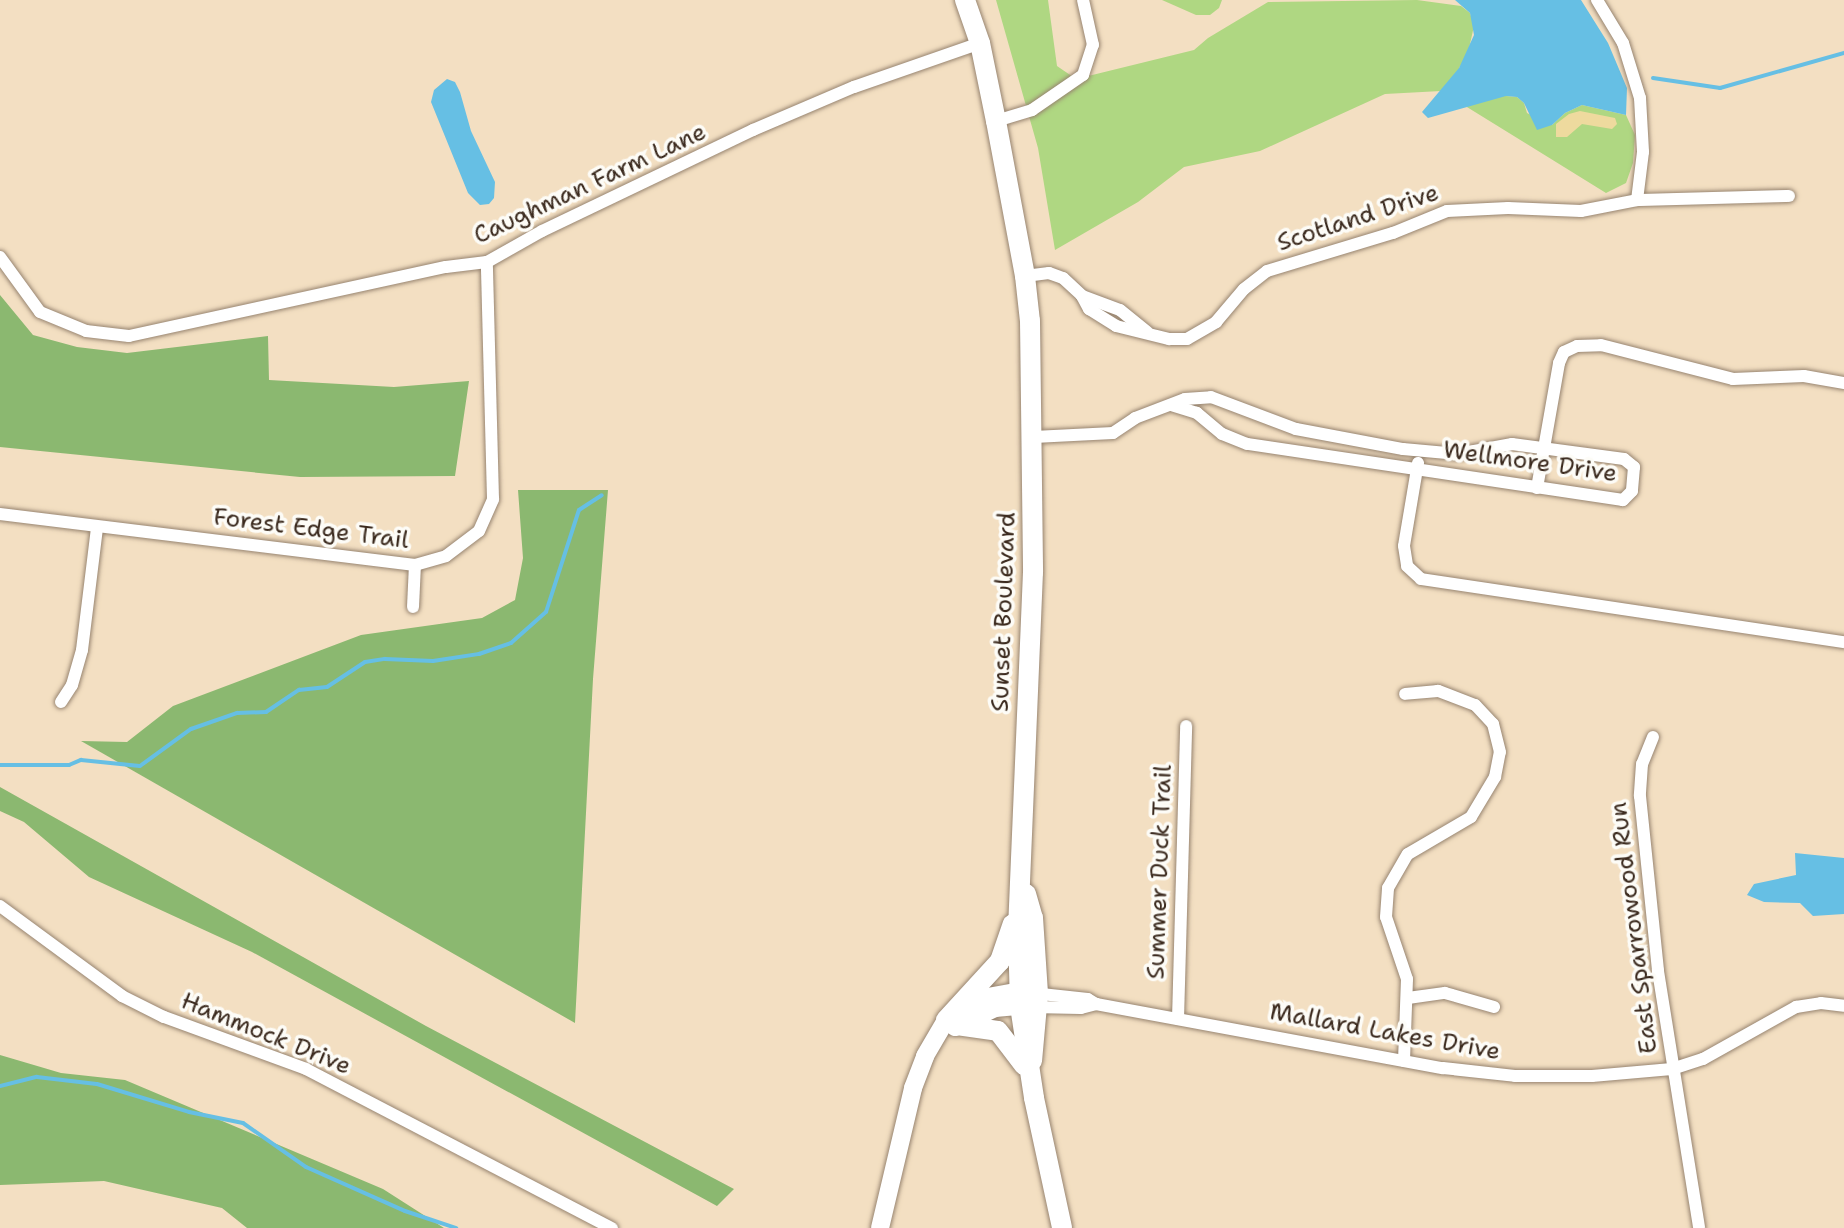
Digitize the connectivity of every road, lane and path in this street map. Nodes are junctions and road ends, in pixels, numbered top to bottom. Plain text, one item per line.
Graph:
1 (965, 0) edge
2 (1083, 0) edge
3 (1597, 0) edge
4 (980, 43) junction
5 (996, 121) junction
6 (1789, 196) dead end
7 (1637, 200) junction
8 (0, 257) edge
9 (487, 262) junction
10 (1025, 276) junction
11 (1844, 383) edge
12 (1171, 405) junction
13 (1034, 437) junction
14 (1545, 447) junction
15 (1420, 451) junction
16 (1418, 468) junction
17 (1537, 488) junction
18 (0, 514) edge
19 (97, 527) junction
20 (415, 565) junction
21 (413, 607) dead end
22 (1844, 642) edge
23 (1405, 694) dead end
24 (61, 702) dead end
25 (1186, 726) dead end
26 (1653, 737) dead end
27 (1021, 886) junction
28 (0, 906) edge
29 (1408, 998) junction
30 (1029, 999) junction
31 (1844, 1006) edge
32 (1494, 1007) dead end
33 (1178, 1019) junction
34 (947, 1027) junction
35 (1404, 1061) junction
36 (1672, 1069) junction
37 (1031, 1075) junction
38 (612, 1228) edge
39 (880, 1228) edge
40 (1062, 1228) edge
41 (1699, 1228) edge

1 - 4 main road, Sunset Boulevard
2 - 5 street
3 - 7 street
4 - 5 main road, Sunset Boulevard
4 - 9 street, Caughman Farm Lane
5 - 10 main road, Sunset Boulevard
6 - 7 street, Scotland Drive
7 - 10 street, Scotland Drive
8 - 9 street, Caughman Farm Lane
9 - 20 street, Forest Edge Trail
10 - 13 main road, Sunset Boulevard
11 - 14 street
12 - 13 street, Wellmore Drive
12 - 15 street, Wellmore Drive
12 - 16 street, Wellmore Drive
13 - 27 main road, Sunset Boulevard
14 - 15 street, Wellmore Drive
14 - 17 street
14 - 17 street, Wellmore Drive
15 - 16 street
16 - 17 street, Wellmore Drive
16 - 22 street
18 - 19 street, Forest Edge Trail
19 - 20 street, Forest Edge Trail
19 - 24 street
20 - 21 street
23 - 29 street
25 - 33 street, Summer Duck Trail
26 - 36 street, East Sparrowood Run
27 - 30 main road, Sunset Boulevard
27 - 34 main road
28 - 38 street, Hammock Drive
29 - 32 street
29 - 35 street
30 - 33 street, Mallard Lakes Drive
30 - 34 street
30 - 37 main road, Sunset Boulevard
31 - 36 street, Mallard Lakes Drive
33 - 35 street, Mallard Lakes Drive
34 - 37 main road
34 - 39 street
35 - 36 street, Mallard Lakes Drive
36 - 41 street, East Sparrowood Run
37 - 40 main road

